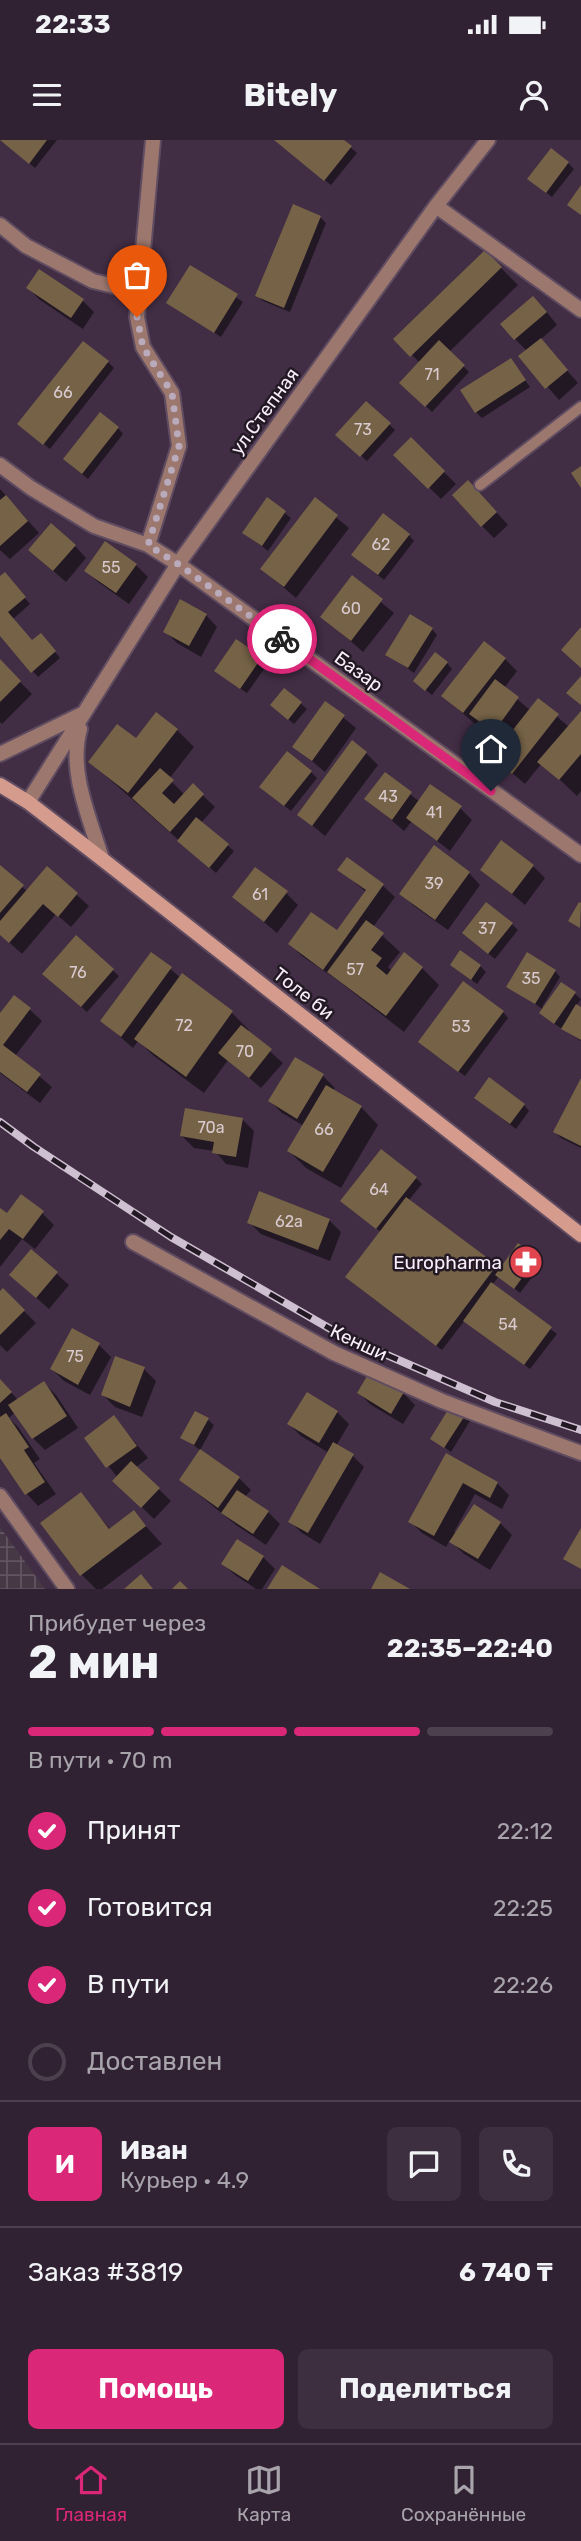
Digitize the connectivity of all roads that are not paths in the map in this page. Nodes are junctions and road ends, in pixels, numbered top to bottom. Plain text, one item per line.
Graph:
1 (153, 140) edge
2 (488, 140) edge
3 (436, 206) junction
4 (0, 225) edge
5 (139, 292) junction
6 (581, 310) edge
7 (581, 407) edge
8 (0, 465) edge
9 (481, 485) dead end
10 (148, 545) junction
11 (178, 564) junction
12 (84, 714) junction
13 (0, 754) edge
14 (0, 785) edge
15 (28, 802) junction
16 (581, 855) edge
17 (102, 859) junction
18 (581, 1235) edge
19 (133, 1242) dead end
20 (581, 1453) edge
21 (0, 1496) edge
22 (67, 1589) edge

1 - 5 street
2 - 3 street, ул.Степная
3 - 6 street
3 - 11 street, ул.Степная
4 - 5 street
5 - 10 street
7 - 9 lane
8 - 10 street, Базар
10 - 11 street, Базар
11 - 12 street, ул.Степная
11 - 16 street, Базар
12 - 13 street
12 - 15 street, ул.Степная
12 - 17 street
14 - 15 main road, Толе би
15 - 17 main road, Толе би
17 - 18 main road, Толе би
19 - 20 street, Кенши
21 - 22 street

